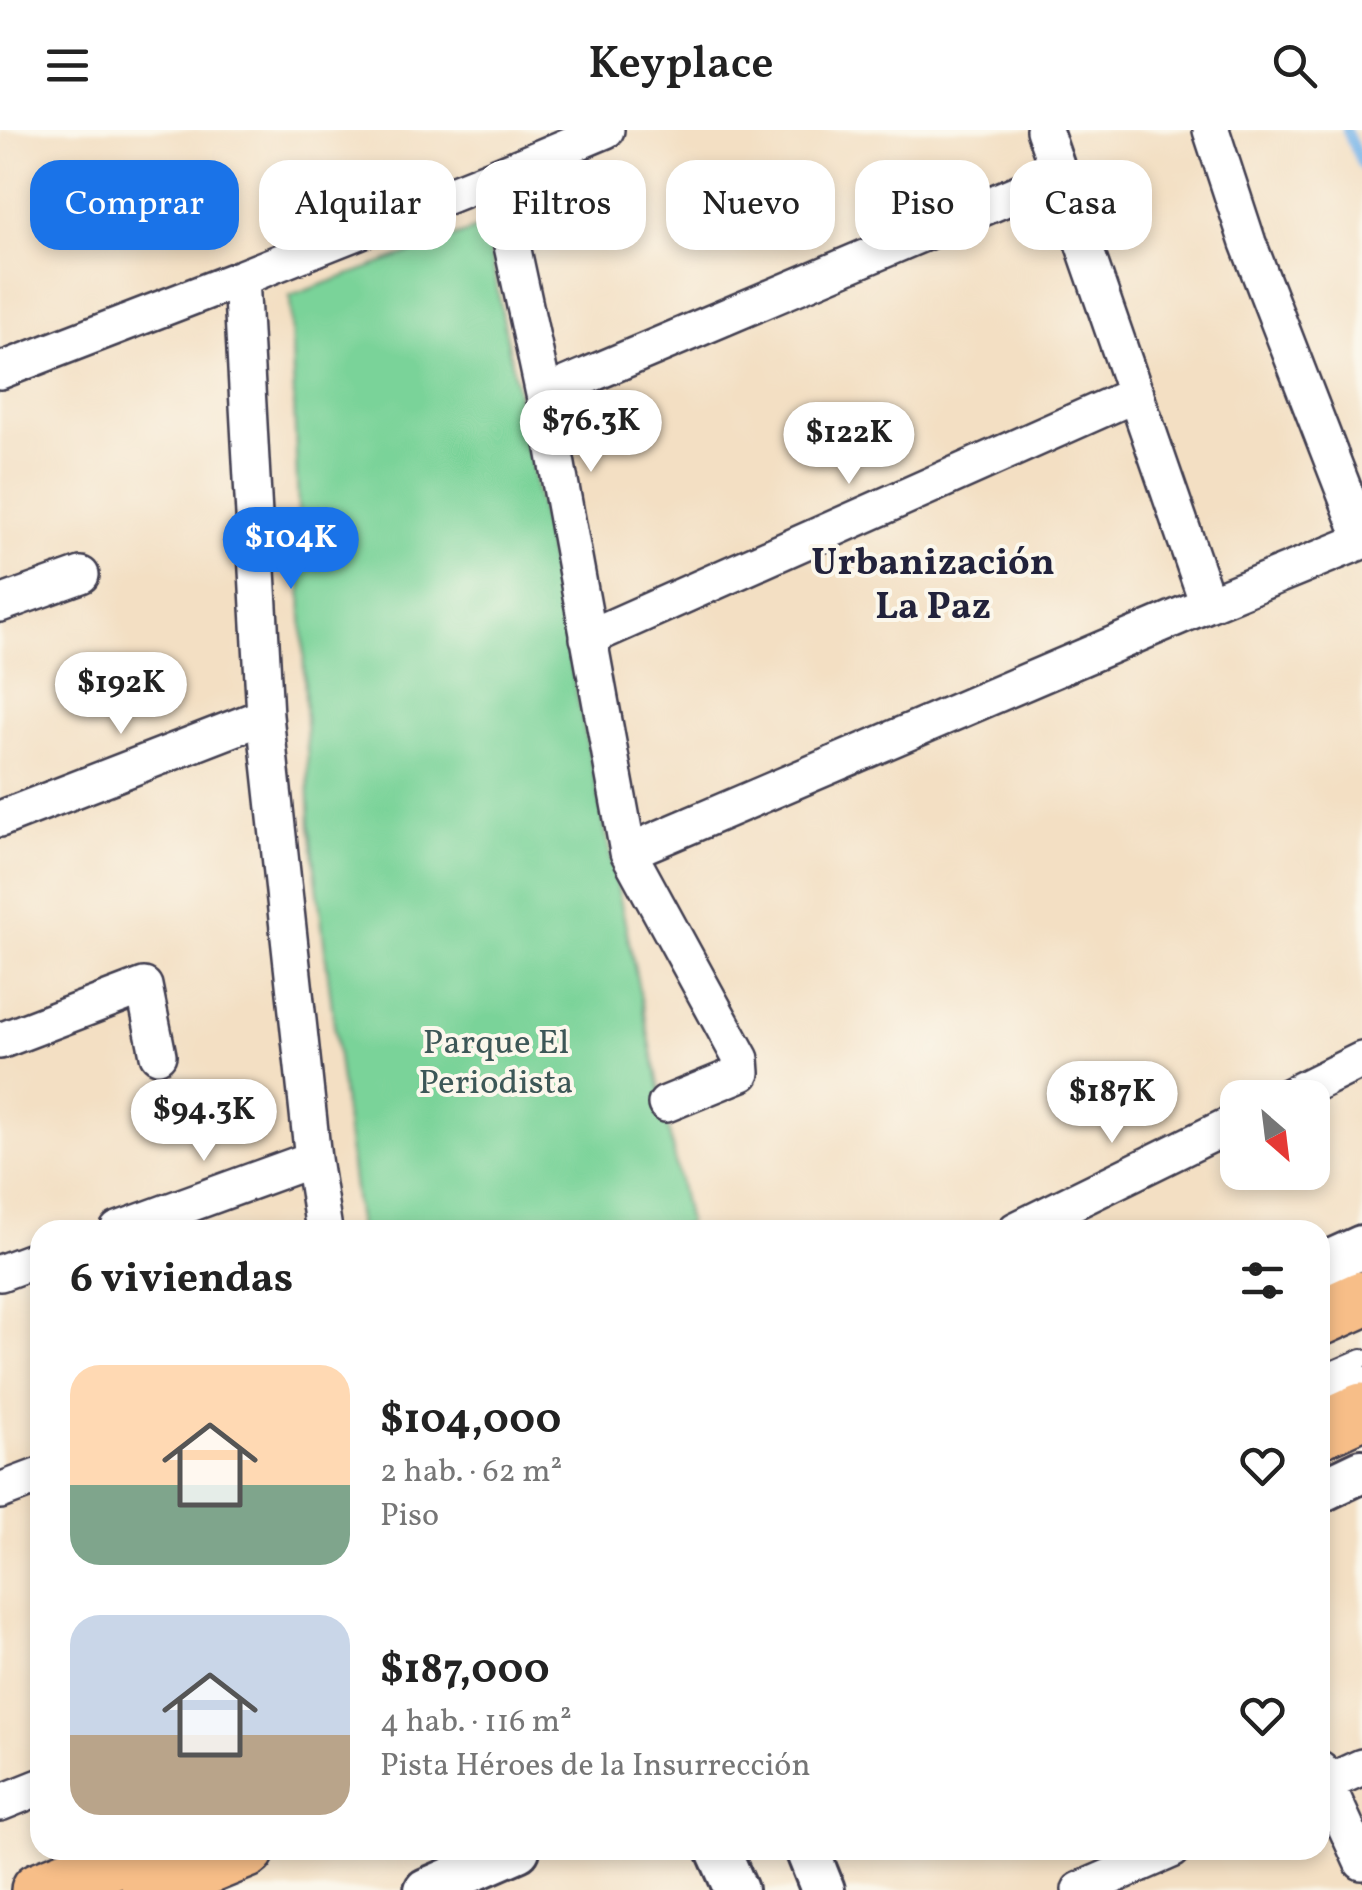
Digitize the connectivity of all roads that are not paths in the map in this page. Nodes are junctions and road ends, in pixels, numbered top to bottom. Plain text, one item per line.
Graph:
1 (606, 130) edge
2 (1044, 130) edge
3 (1211, 130) edge
4 (562, 139) edge
5 (525, 160) edge
6 (1055, 160) edge
7 (476, 184) edge
8 (1010, 196) edge
9 (513, 250) edge
10 (1086, 250) edge
11 (241, 278) junction
12 (0, 371) edge
13 (544, 394) junction
14 (1136, 394) junction
15 (1362, 539) edge
16 (80, 575) dead end
17 (0, 604) edge
18 (1208, 604) junction
19 (588, 638) junction
20 (265, 716) junction
21 (0, 819) edge
22 (628, 852) junction
23 (0, 1041) edge
24 (158, 1055) dead end
25 (1362, 1060) edge
26 (1321, 1080) edge
27 (666, 1104) dead end
28 (1220, 1130) edge
29 (312, 1159) junction
30 (145, 1220) edge
31 (322, 1220) edge
32 (1036, 1220) edge
33 (1362, 1247) edge
34 (1330, 1261) edge
35 (30, 1262) edge
36 (0, 1273) edge
37 (1362, 1299) edge
38 (1330, 1313) edge
39 (1362, 1358) edge
40 (1330, 1372) edge
41 (1362, 1375) edge
42 (1330, 1389) edge
43 (1362, 1411) edge
44 (1330, 1425) edge
45 (1362, 1472) edge
46 (30, 1480) edge
47 (1330, 1486) edge
48 (0, 1491) edge
49 (1362, 1767) edge
50 (1330, 1777) edge
51 (30, 1792) edge
52 (1330, 1796) edge
53 (0, 1803) edge
54 (114, 1860) edge
55 (222, 1860) edge
56 (495, 1860) edge
57 (722, 1860) edge
58 (811, 1860) edge
59 (1149, 1860) edge
60 (1362, 1862) edge
61 (39, 1890) edge
62 (149, 1890) edge
63 (426, 1890) edge
64 (736, 1890) edge
65 (823, 1890) edge
66 (1080, 1890) edge

1 - 4 street
2 - 6 street
3 - 15 street
4 - 5 street
7 - 11 street
8 - 13 street
9 - 13 street
10 - 14 street
11 - 12 street
11 - 20 street
13 - 19 street
14 - 18 street
14 - 19 street
15 - 18 street
16 - 17 street
18 - 22 street
19 - 22 street
20 - 21 street
20 - 29 street
22 - 27 street
23 - 24 street
25 - 26 street
28 - 32 street
29 - 30 street
29 - 31 street
33 - 34 street
35 - 36 street
37 - 38 main road
39 - 40 lane
41 - 42 lane
43 - 44 main road
45 - 47 street
46 - 48 street
49 - 50 street
51 - 53 street
52 - 60 street
54 - 61 main road
55 - 62 main road
56 - 63 street
57 - 64 street
58 - 65 street
59 - 66 street

